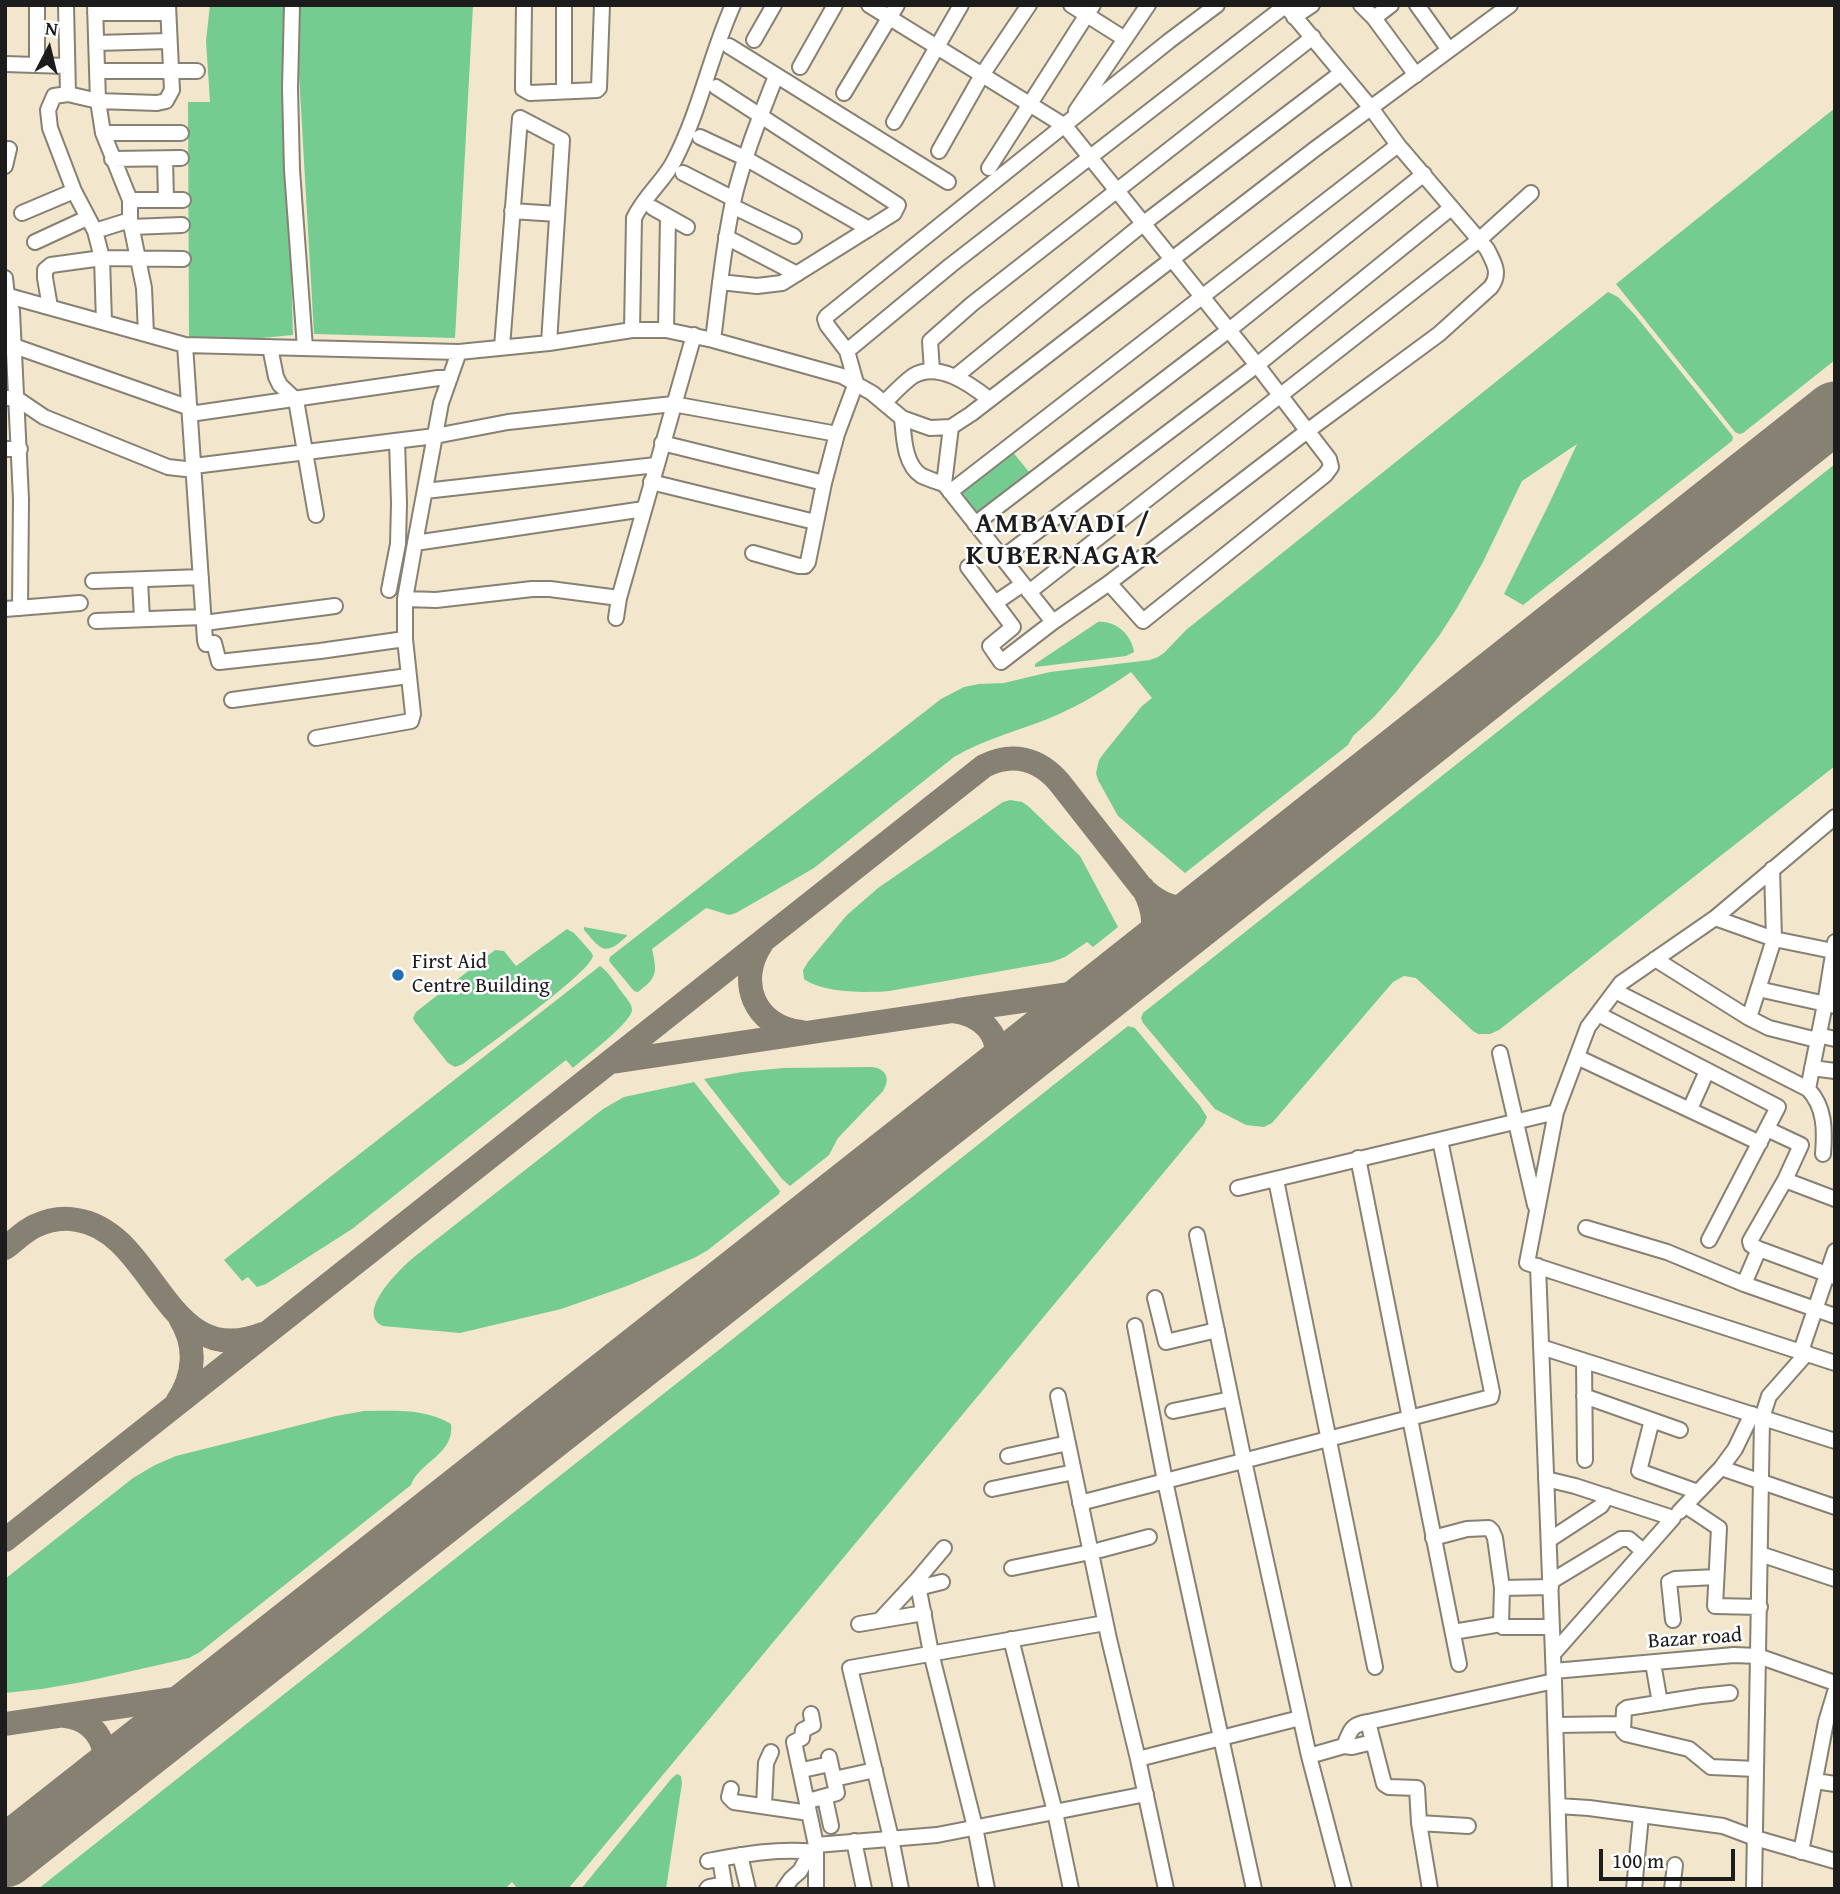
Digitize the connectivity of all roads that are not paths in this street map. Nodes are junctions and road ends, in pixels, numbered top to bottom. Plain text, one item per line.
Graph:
1 (37, 5) edge
2 (65, 5) edge
3 (292, 5) edge
4 (524, 5) edge
5 (564, 5) edge
6 (602, 5) edge
7 (733, 5) edge
8 (774, 5) edge
9 (835, 5) edge
10 (869, 5) edge
11 (961, 5) edge
12 (1029, 5) edge
13 (1071, 5) edge
14 (1148, 5) edge
15 (1217, 5) edge
16 (1312, 5) edge
17 (1361, 5) edge
18 (1391, 5) edge
19 (1417, 5) edge
20 (1510, 5) edge
21 (95, 9) edge
22 (168, 9) edge
23 (1288, 9) edge
24 (1090, 10) edge
25 (893, 11) edge
26 (1374, 18) junction
27 (1313, 37) junction
28 (754, 40) dead end
29 (1125, 40) junction
30 (169, 41) junction
31 (96, 43) junction
32 (729, 46) dead end
33 (936, 47) junction
34 (1449, 50) junction
35 (5, 64) edge
36 (37, 65) junction
37 (66, 66) junction
38 (800, 67) dead end
39 (97, 71) junction
40 (170, 71) junction
41 (197, 71) dead end
42 (1341, 73) junction
43 (982, 75) junction
44 (1416, 75) junction
45 (776, 76) junction
46 (716, 87) dead end
47 (564, 92) junction
48 (844, 93) dead end
49 (68, 94) junction
50 (98, 102) junction
51 (1029, 104) junction
52 (1371, 108) junction
53 (761, 115) junction
54 (894, 122) dead end
55 (1065, 126) junction
56 (181, 132) dead end
57 (103, 133) junction
58 (700, 137) dead end
59 (1398, 145) junction
60 (9, 149) dead end
61 (939, 151) dead end
62 (1089, 156) junction
63 (181, 158) dead end
64 (746, 158) junction
65 (112, 159) junction
66 (165, 159) junction
67 (5, 166) edge
68 (989, 168) dead end
69 (683, 173) dead end
70 (1424, 174) junction
71 (948, 182) dead end
72 (74, 191) junction
73 (1118, 192) junction
74 (1531, 193) dead end
75 (130, 200) junction
76 (166, 200) junction
77 (183, 200) dead end
78 (733, 202) junction
79 (653, 208) dead end
80 (1451, 208) junction
81 (512, 211) junction
82 (22, 213) dead end
83 (557, 214) junction
84 (668, 217) junction
85 (131, 223) junction
86 (1143, 223) junction
87 (91, 225) junction
88 (181, 225) dead end
89 (687, 228) dead end
90 (869, 229) junction
91 (794, 236) dead end
92 (726, 237) junction
93 (1479, 240) junction
94 (35, 242) dead end
95 (102, 258) junction
96 (1172, 258) junction
97 (139, 259) junction
98 (183, 259) dead end
99 (797, 274) junction
100 (5, 278) edge
101 (720, 282) junction
102 (6, 295) edge
103 (1202, 296) junction
104 (50, 307) junction
105 (104, 322) junction
106 (632, 330) junction
107 (666, 330) junction
108 (1229, 330) junction
109 (146, 334) junction
110 (694, 335) junction
111 (713, 340) junction
112 (549, 342) junction
113 (184, 345) junction
114 (9, 346) edge
115 (270, 347) junction
116 (502, 347) junction
117 (306, 348) junction
118 (847, 351) junction
119 (459, 352) junction
120 (1257, 365) junction
121 (932, 370) junction
122 (955, 377) junction
123 (450, 378) junction
124 (856, 383) junction
125 (1280, 395) junction
126 (11, 398) edge
127 (989, 399) junction
128 (296, 400) junction
129 (884, 403) junction
130 (673, 404) junction
131 (190, 411) junction
132 (902, 418) junction
133 (951, 427) junction
134 (1306, 432) junction
135 (837, 434) junction
136 (435, 436) junction
137 (397, 441) junction
138 (662, 443) junction
139 (12, 449) edge
140 (305, 453) junction
141 (656, 465) junction
142 (194, 468) junction
143 (651, 482) junction
144 (824, 483) junction
145 (947, 488) junction
146 (425, 491) junction
147 (21, 499) junction
148 (5, 500) edge
149 (644, 509) junction
150 (316, 515) dead end
151 (815, 522) junction
152 (975, 524) junction
153 (415, 543) junction
154 (753, 554) dead end
155 (5, 558) edge
156 (20, 558) junction
157 (1002, 558) junction
158 (968, 567) dead end
159 (201, 577) junction
160 (140, 580) junction
161 (93, 581) dead end
162 (1110, 583) junction
163 (1026, 588) junction
164 (389, 590) dead end
165 (619, 598) junction
166 (405, 600) junction
167 (80, 603) dead end
168 (995, 603) junction
169 (335, 606) dead end
170 (12, 609) edge
171 (616, 618) dead end
172 (142, 619) junction
173 (203, 620) junction
174 (96, 621) dead end
175 (1053, 622) junction
176 (405, 639) junction
177 (408, 676) junction
178 (232, 700) dead end
179 (316, 738) dead end
180 (1835, 817) edge
181 (1772, 869) junction
182 (1716, 918) junction
183 (1773, 939) junction
184 (1834, 946) edge
185 (1656, 959) junction
186 (1832, 982) edge
187 (1758, 989) junction
188 (1615, 991) junction
189 (1830, 1005) edge
190 (1598, 1014) junction
191 (1749, 1018) junction
192 (1817, 1037) junction
193 (1835, 1039) edge
194 (1500, 1053) dead end
195 (1577, 1057) junction
196 (1812, 1068) junction
197 (1707, 1071) junction
198 (1835, 1071) edge
199 (1808, 1089) junction
200 (1690, 1109) junction
201 (1556, 1112) junction
202 (1516, 1122) junction
203 (1767, 1129) junction
204 (1440, 1140) junction
205 (1760, 1143) junction
206 (1801, 1145) junction
207 (1829, 1156) edge
208 (1358, 1158) junction
209 (1276, 1180) junction
210 (1785, 1180) junction
211 (1238, 1188) dead end
212 (1835, 1199) edge
213 (1537, 1212) junction
214 (1586, 1228) dead end
215 (1197, 1235) dead end
216 (1709, 1240) dead end
217 (1759, 1249) junction
218 (1835, 1251) edge
219 (1538, 1266) junction
220 (1831, 1276) edge
221 (1744, 1284) junction
222 (1155, 1298) dead end
223 (1815, 1310) junction
224 (1835, 1317) edge
225 (1135, 1326) dead end
226 (1217, 1330) junction
227 (1541, 1347) junction
228 (1804, 1352) junction
229 (1584, 1361) junction
230 (1835, 1363) edge
231 (1058, 1396) dead end
232 (1584, 1396) junction
233 (1231, 1399) junction
234 (1173, 1411) dead end
235 (1757, 1416) junction
236 (1409, 1417) junction
237 (1652, 1420) junction
238 (1680, 1430) dead end
239 (1328, 1439) junction
240 (1835, 1441) edge
241 (1068, 1443) junction
242 (1008, 1456) dead end
243 (1585, 1460) dead end
244 (1244, 1461) junction
245 (1721, 1468) junction
246 (1074, 1472) junction
247 (1546, 1479) junction
248 (1165, 1481) junction
249 (1761, 1483) junction
250 (992, 1489) dead end
251 (1698, 1492) junction
252 (1607, 1496) junction
253 (1080, 1503) junction
254 (1686, 1506) junction
255 (1835, 1507) edge
256 (1673, 1517) junction
257 (1149, 1537) dead end
258 (1433, 1538) junction
259 (1549, 1540) junction
260 (944, 1548) dead end
261 (1090, 1551) junction
262 (1643, 1551) junction
263 (1760, 1554) junction
264 (1012, 1567) dead end
265 (1716, 1577) junction
266 (1835, 1578) edge
267 (942, 1583) dead end
268 (917, 1584) junction
269 (1550, 1584) junction
270 (1502, 1588) junction
271 (1760, 1607) junction
272 (924, 1613) junction
273 (880, 1620) junction
274 (1673, 1620) dead end
275 (1105, 1623) junction
276 (859, 1624) dead end
277 (1501, 1624) junction
278 (1552, 1627) junction
279 (1452, 1632) junction
280 (1012, 1639) junction
281 (931, 1653) junction
282 (1553, 1654) junction
283 (1758, 1656) junction
284 (1653, 1662) junction
285 (1459, 1664) dead end
286 (1375, 1667) dead end
287 (1554, 1676) junction
288 (1835, 1683) edge
289 (1835, 1692) edge
290 (1730, 1693) dead end
291 (1660, 1703) junction
292 (811, 1714) dead end
293 (1300, 1718) junction
294 (1368, 1723) junction
295 (1622, 1724) junction
296 (1556, 1726) junction
297 (1221, 1738) junction
298 (1373, 1742) junction
299 (1344, 1746) junction
300 (771, 1752) dead end
301 (1309, 1756) junction
302 (1138, 1759) junction
303 (807, 1769) dead end
304 (1756, 1769) junction
305 (875, 1770) junction
306 (834, 1779) junction
307 (1815, 1781) junction
308 (1835, 1784) edge
309 (731, 1789) dead end
310 (1146, 1794) junction
311 (815, 1804) junction
312 (764, 1806) junction
313 (1559, 1806) junction
314 (1055, 1812) junction
315 (1642, 1816) junction
316 (1419, 1823) junction
317 (831, 1826) dead end
318 (1468, 1826) dead end
319 (975, 1827) junction
320 (891, 1838) junction
321 (1755, 1838) junction
322 (854, 1841) junction
323 (814, 1849) junction
324 (1801, 1852) junction
325 (740, 1855) junction
326 (1835, 1861) edge
327 (1675, 1865) dead end
328 (725, 1886) edge
329 (816, 1888) edge
330 (707, 1889) edge
331 (748, 1889) edge
332 (784, 1889) edge
333 (864, 1889) edge
334 (901, 1889) edge
335 (987, 1889) edge
336 (1071, 1889) edge
337 (1167, 1889) edge
338 (1254, 1889) edge
339 (1344, 1889) edge
340 (1430, 1889) edge
341 (1560, 1889) edge
342 (1634, 1889) edge
343 (1672, 1889) edge
344 (1754, 1889) edge

1 - 36 street
2 - 37 street
3 - 117 street
4 - 47 street
5 - 47 street
6 - 47 street
7 - 106 street
8 - 28 street
9 - 38 street
10 - 25 street
11 - 33 street
12 - 43 street
13 - 24 street
14 - 29 street
15 - 55 street
16 - 23 street
17 - 26 street
18 - 26 street
19 - 34 street
20 - 34 street
21 - 22 street
21 - 31 street
22 - 30 street
23 - 27 street
23 - 62 street
24 - 29 street
24 - 51 street
25 - 33 street
25 - 48 street
26 - 44 street
27 - 42 street
27 - 73 street
29 - 55 street
30 - 31 street
30 - 40 street
31 - 39 street
32 - 45 street
33 - 43 street
33 - 54 street
34 - 44 street
35 - 36 street
36 - 37 street
37 - 49 street
39 - 40 street
39 - 50 street
40 - 41 street
40 - 50 street
42 - 52 street
42 - 86 street
43 - 51 street
43 - 61 street
44 - 52 street
45 - 53 street
45 - 71 street
46 - 53 street
49 - 50 street
49 - 72 street
50 - 57 street
51 - 55 street
51 - 68 street
52 - 59 street
52 - 96 street
53 - 64 street
53 - 90 street
55 - 62 street
55 - 118 street
56 - 57 street
57 - 65 street
58 - 64 street
59 - 70 street
59 - 103 street
60 - 67 street
62 - 73 street
62 - 118 street
63 - 66 street
64 - 78 street
64 - 90 street
65 - 66 street
65 - 75 street
66 - 76 street
69 - 78 street
70 - 80 street
70 - 108 street
72 - 82 street
72 - 87 street
73 - 86 street
73 - 121 street
74 - 93 street
75 - 76 street
75 - 85 street
76 - 77 street
78 - 91 street
78 - 92 street
79 - 84 street
80 - 93 street
80 - 120 street
81 - 83 street
81 - 83 street
81 - 116 street
83 - 112 street
84 - 89 street
84 - 107 street
85 - 87 street
85 - 88 street
85 - 97 street
86 - 96 street
86 - 122 street
87 - 94 street
87 - 95 street
90 - 99 street
92 - 99 street
92 - 101 street
93 - 125 street
93 - 134 street
95 - 97 street
95 - 104 street
95 - 105 street
96 - 103 street
96 - 127 street
97 - 98 street
97 - 109 street
99 - 101 street
100 - 102 street
101 - 111 street
102 - 104 street
102 - 114 street
103 - 108 street
103 - 145 street
104 - 105 street
105 - 109 street
106 - 107 street
106 - 112 street
107 - 110 street
108 - 120 street
108 - 152 street
109 - 113 street
110 - 111 street
110 - 130 street
111 - 124 street
112 - 116 street
113 - 115 street
113 - 131 street
114 - 126 street
114 - 131 street
115 - 117 street
115 - 128 street
116 - 119 street
117 - 119 street
118 - 124 street
119 - 123 street
120 - 125 street
120 - 157 street
121 - 122 street
121 - 129 street
122 - 127 street
123 - 128 street
123 - 136 street
124 - 129 street
124 - 135 street
125 - 134 street
125 - 163 street
126 - 139 street
126 - 142 street
127 - 133 street
128 - 131 street
128 - 140 street
129 - 132 street
130 - 135 street
130 - 136 street
130 - 138 street
131 - 142 street
132 - 133 street
132 - 145 street
133 - 145 street
134 - 162 street
134 - 162 street
135 - 144 street
136 - 137 street
136 - 146 street
137 - 140 street
137 - 164 street
138 - 141 street
138 - 144 street
139 - 147 street
140 - 142 street
140 - 150 street
141 - 143 street
141 - 146 street
142 - 159 street
143 - 149 street
143 - 151 street
144 - 151 street
145 - 152 street
146 - 153 street
147 - 148 street
147 - 156 street
149 - 153 street
149 - 165 street
151 - 154 street
152 - 157 street
153 - 166 street
155 - 156 street
156 - 170 street
157 - 163 street
158 - 168 street
159 - 160 street
159 - 173 street
160 - 161 street
160 - 172 street
162 - 175 street
163 - 168 street
163 - 175 street
165 - 166 street
165 - 171 street
166 - 176 street
167 - 170 street
168 - 175 street
169 - 173 street
172 - 173 street
172 - 174 street
173 - 176 street
176 - 177 street
177 - 178 street
177 - 179 street
180 - 181 street
181 - 182 street
181 - 183 street
182 - 183 street
182 - 185 street
183 - 184 street
183 - 187 street
184 - 186 street
185 - 188 street
185 - 191 street
186 - 189 street
187 - 189 street
187 - 191 street
188 - 190 street
188 - 199 street
189 - 192 street
190 - 195 street
190 - 197 street
191 - 192 street
192 - 193 street
192 - 196 street
194 - 202 street
195 - 200 street
195 - 201 street
196 - 198 street
196 - 199 street
197 - 200 street
197 - 203 street
199 - 207 street
200 - 205 street
201 - 202 street
201 - 213 street
202 - 204 street
202 - 213 street
203 - 205 street
203 - 206 street
204 - 208 street
204 - 236 street
205 - 216 street
206 - 207 street
206 - 210 street
208 - 209 street
208 - 236 street
209 - 211 street
209 - 239 street
210 - 212 street
210 - 217 street
213 - 219 street
214 - 221 street
215 - 226 street
217 - 220 street
217 - 221 street
218 - 220 street
219 - 227 street
219 - 228 street
220 - 223 street
221 - 223 street
222 - 226 street
223 - 224 street
223 - 228 street
225 - 248 street
226 - 233 street
227 - 229 street
227 - 247 street
228 - 230 street
228 - 235 street
229 - 232 street
229 - 235 street
231 - 241 street
232 - 237 street
232 - 243 street
233 - 234 street
233 - 244 street
235 - 240 street
235 - 245 street
235 - 249 street
236 - 239 street
236 - 258 street
237 - 238 street
237 - 251 street
239 - 244 street
239 - 286 street
241 - 242 street
241 - 246 street
244 - 248 street
244 - 293 street
245 - 249 street
245 - 251 street
246 - 250 street
246 - 253 street
247 - 252 street
247 - 259 street
248 - 253 street
248 - 297 street
249 - 255 street
249 - 263 street
251 - 254 street
252 - 256 street
252 - 259 street
253 - 261 street
254 - 256 street
254 - 265 street
256 - 262 street
257 - 261 street
258 - 270 street
258 - 279 street
259 - 269 street
260 - 268 street
261 - 264 street
261 - 275 street
262 - 269 street
262 - 282 street
263 - 266 street
263 - 271 street
265 - 271 street
265 - 274 street
267 - 268 street
268 - 272 street
268 - 273 street
269 - 270 street
269 - 278 street
270 - 277 street
271 - 283 street
272 - 273 street
272 - 281 street
273 - 276 street
275 - 280 street
275 - 302 street
277 - 278 street
277 - 279 street
278 - 282 street
279 - 285 street
280 - 281 street
280 - 314 street
281 - 305 street
281 - 319 street
282 - 287 street
283 - 284 street, Bazar road
283 - 288 street, Bazar road
283 - 304 street
284 - 287 street, Bazar road
284 - 291 street
287 - 294 street, Bazar road
287 - 296 street
289 - 307 street
290 - 291 street
291 - 295 street
292 - 311 street
293 - 297 street
293 - 301 street
294 - 298 street
294 - 299 street
295 - 296 street
295 - 304 street
296 - 313 street
297 - 302 street
297 - 338 street
298 - 299 street
298 - 316 street
299 - 301 street
300 - 312 street
301 - 339 street
302 - 310 street
303 - 306 street
304 - 321 street
305 - 306 street
305 - 320 street
306 - 311 street
307 - 308 street
307 - 324 street
309 - 312 street
310 - 314 street
310 - 337 street
311 - 312 street
311 - 317 street
311 - 323 street
313 - 315 street
313 - 341 street
314 - 319 street
314 - 336 street
315 - 321 street
315 - 342 street
316 - 318 street
316 - 340 street
319 - 320 street
319 - 335 street
320 - 322 street
320 - 334 street
321 - 324 street
321 - 344 street
322 - 323 street
322 - 333 street
323 - 325 street
323 - 329 street
323 - 332 street
324 - 326 street
325 - 328 street
325 - 331 street
327 - 343 street
328 - 330 street

